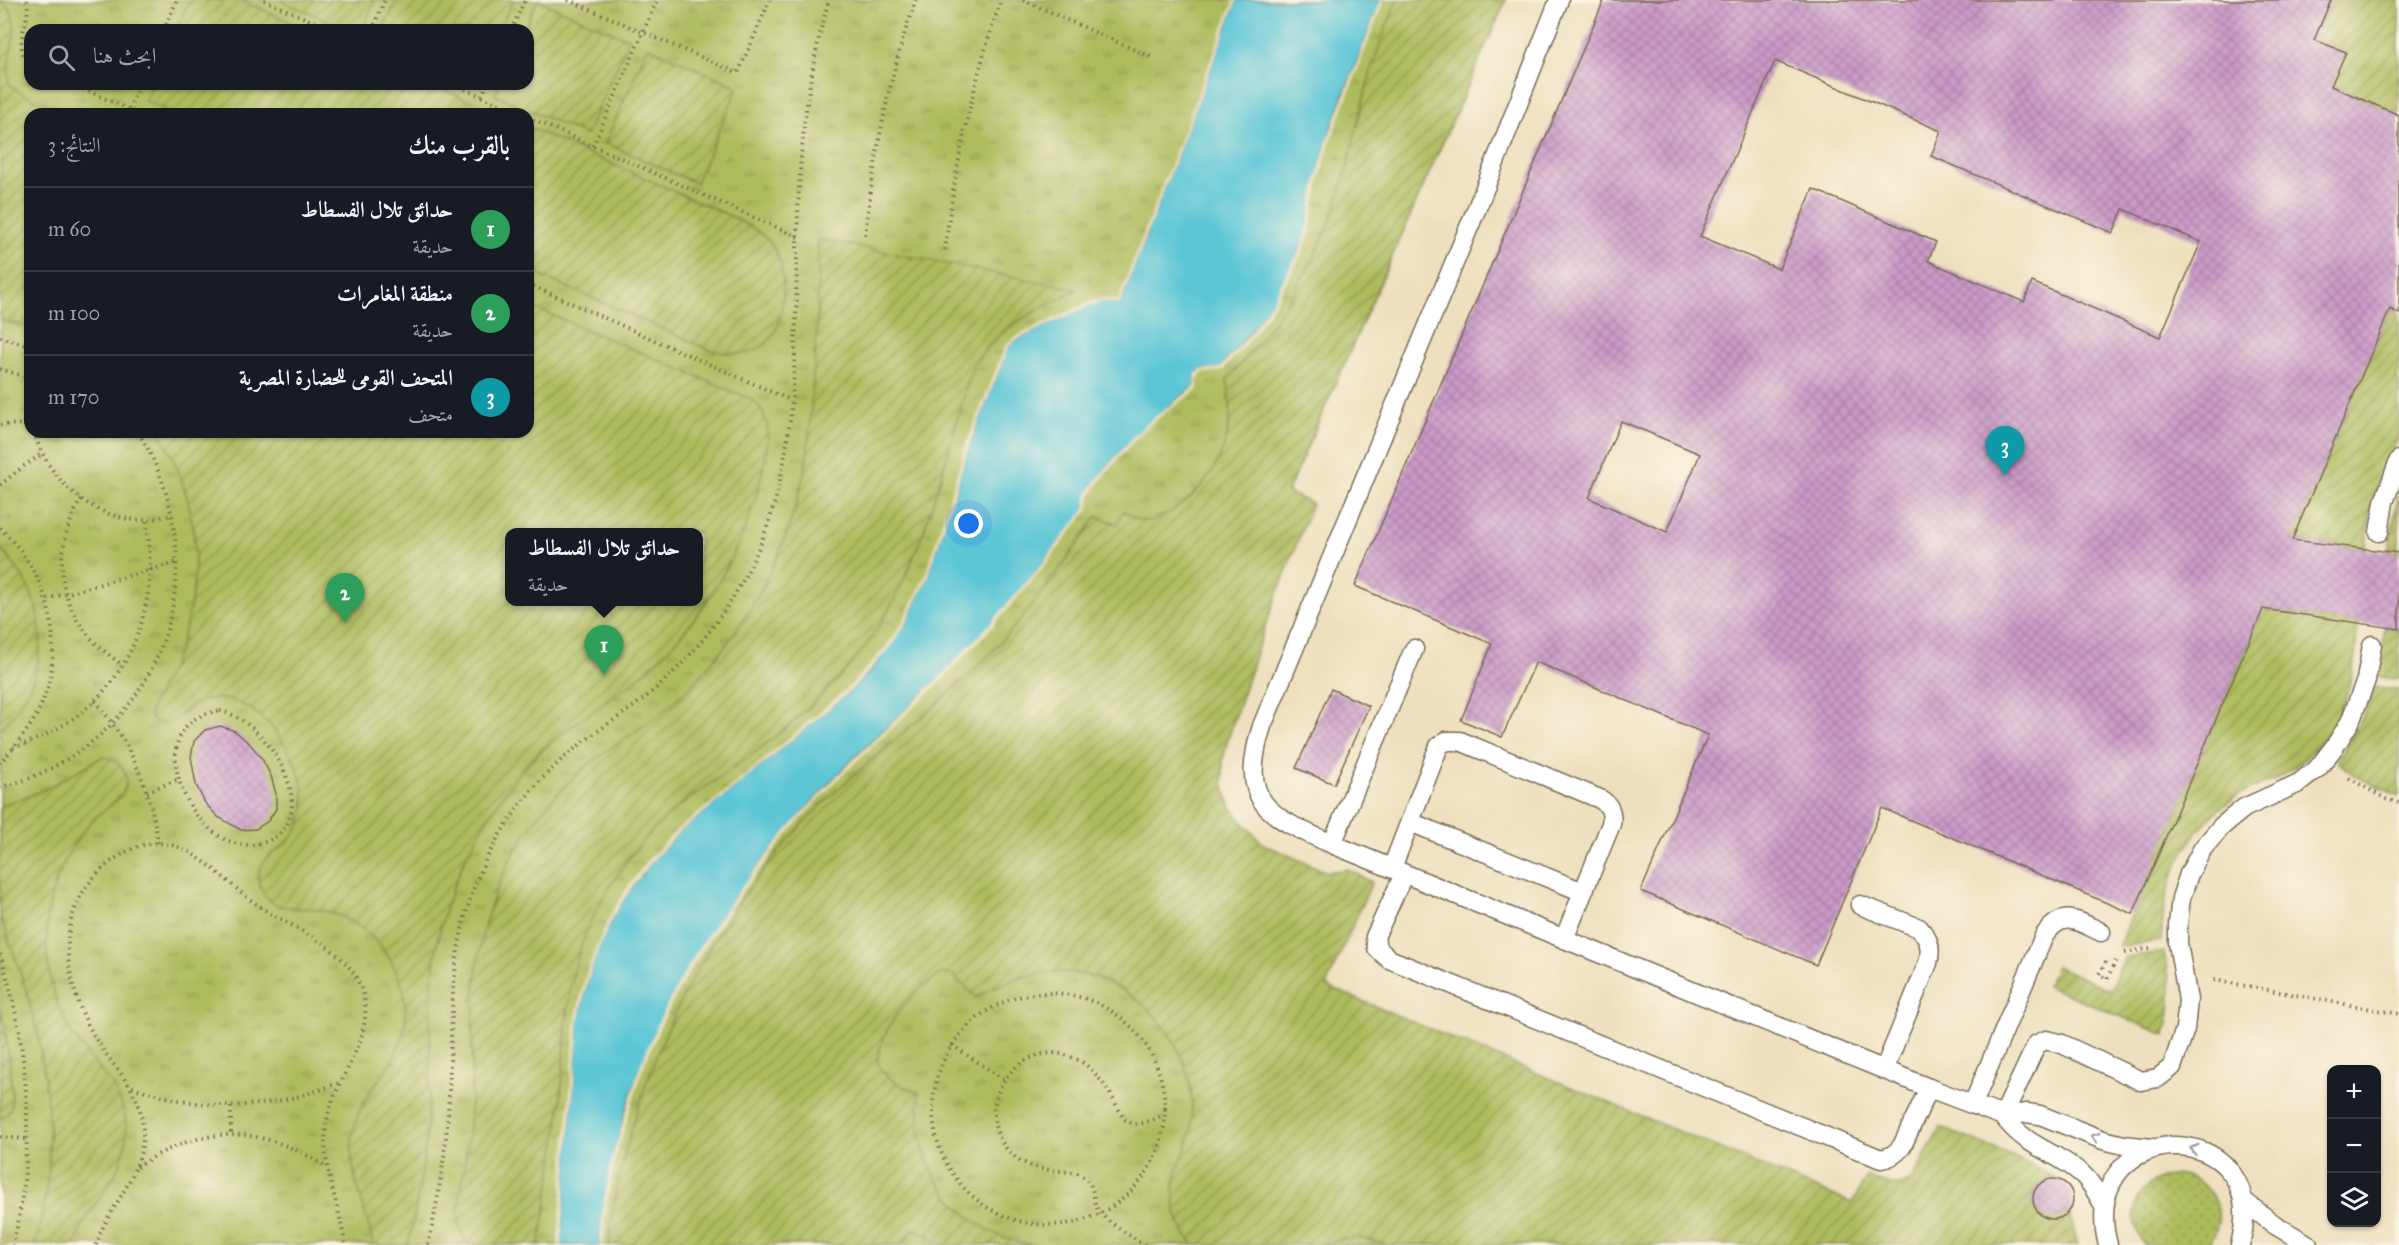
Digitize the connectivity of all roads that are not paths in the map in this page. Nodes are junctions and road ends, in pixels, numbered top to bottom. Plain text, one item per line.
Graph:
1 (1559, 0) edge
2 (2399, 460) edge
3 (2379, 532) dead end
4 (2372, 645) dead end
5 (1414, 649) dead end
6 (1410, 822) junction
7 (1332, 844) junction
8 (1398, 871) junction
9 (1583, 892) junction
10 (1860, 905) dead end
11 (2101, 932) dead end
12 (1564, 939) junction
13 (1884, 1070) junction
14 (1929, 1088) junction
15 (1973, 1104) junction
16 (2003, 1116) junction
17 (2152, 1148) junction
18 (2245, 1202) junction
19 (2103, 1204) junction
20 (2108, 1245) edge
21 (2240, 1245) edge
22 (2309, 1245) edge

1 - 7 lane
2 - 3 lane
4 - 16 lane
5 - 7 lane
6 - 8 lane
6 - 9 lane
6 - 9 lane
7 - 8 lane
8 - 12 lane
8 - 14 lane
9 - 12 lane
10 - 13 lane
11 - 15 lane
12 - 13 lane
13 - 14 lane
14 - 15 lane
15 - 16 lane
17 -> 16 lane
16 - 19 lane
18 -> 17 lane
17 - 19 lane
18 - 21 lane
18 - 22 lane
19 - 20 lane

